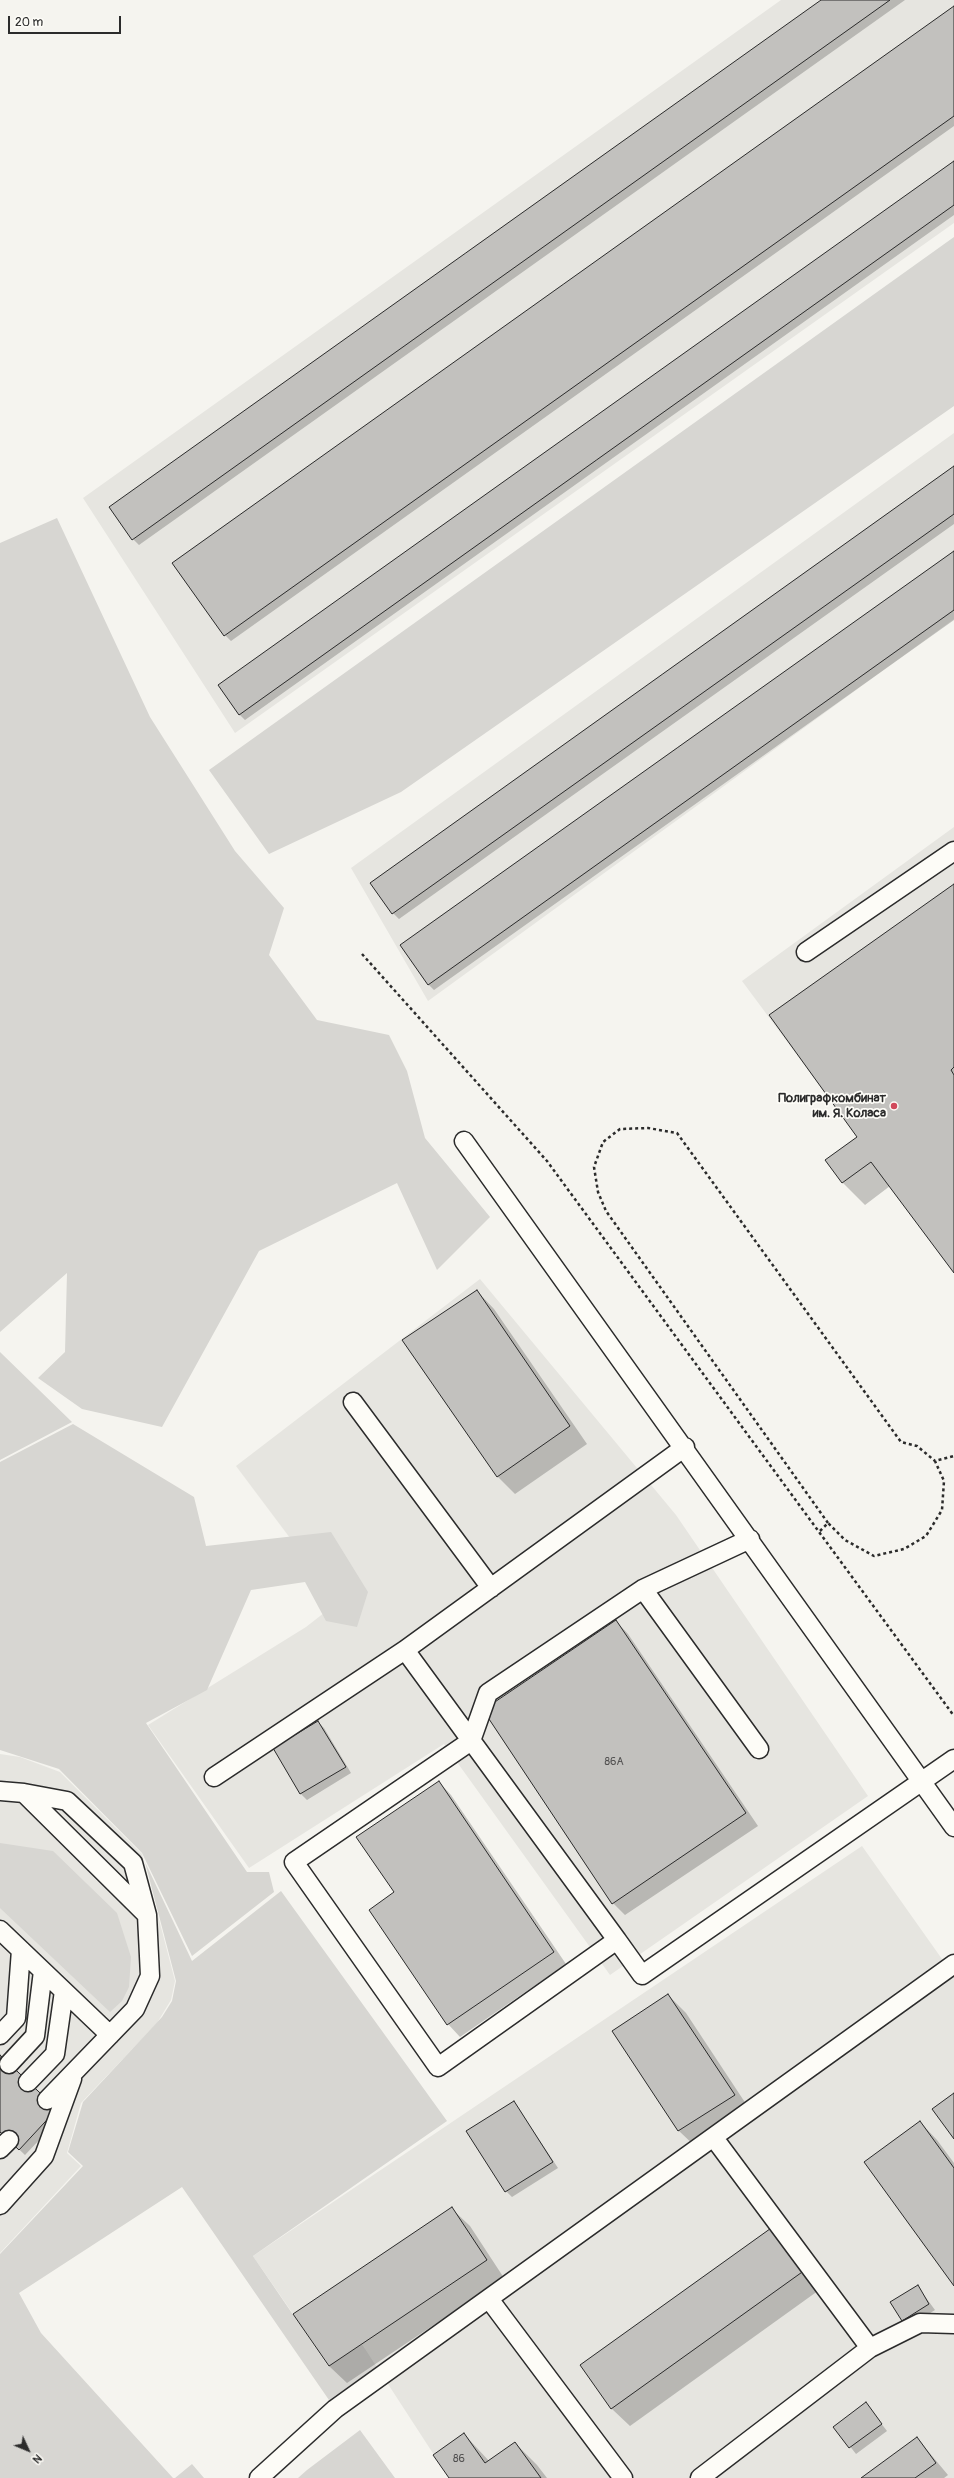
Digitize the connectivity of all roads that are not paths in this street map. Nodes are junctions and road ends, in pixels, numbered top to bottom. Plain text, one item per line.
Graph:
1 (954, 851) edge
2 (806, 952) dead end
3 (464, 1141) dead end
4 (353, 1402) dead end
5 (685, 1447) junction
6 (750, 1539) junction
7 (491, 1588) junction
8 (643, 1589) junction
9 (405, 1650) junction
10 (471, 1740) junction
11 (759, 1749) dead end
12 (954, 1759) edge
13 (214, 1777) dead end
14 (921, 1782) junction
15 (0, 1791) edge
16 (24, 1793) junction
17 (954, 1827) edge
18 (147, 1915) junction
19 (0, 1930) edge
20 (617, 1940) junction
21 (21, 1950) junction
22 (954, 1964) edge
23 (43, 1971) junction
24 (64, 1991) junction
25 (0, 2035) edge
26 (110, 2035) junction
27 (9, 2064) dead end
28 (74, 2072) junction
29 (28, 2082) dead end
30 (47, 2100) dead end
31 (714, 2138) junction
32 (0, 2205) edge
33 (489, 2299) junction
34 (954, 2324) edge
35 (870, 2348) junction
36 (260, 2478) edge
37 (623, 2478) edge
38 (700, 2478) edge

1 - 2 lane
3 - 5 lane
4 - 7 lane
5 - 6 lane
5 - 7 lane
6 - 8 lane
6 - 14 lane
7 - 9 lane
8 - 10 lane
8 - 11 lane
9 - 10 lane
9 - 13 lane
10 - 20 lane
10 - 20 lane
12 - 14 lane
14 - 17 lane
14 - 20 lane
15 - 16 lane
16 - 18 lane
16 - 18 lane
18 - 26 lane
19 - 21 lane
21 - 23 lane
21 - 25 lane
22 - 31 lane
23 - 24 lane
23 - 27 lane
24 - 26 lane
24 - 29 lane
26 - 28 lane
28 - 30 lane
28 - 32 lane
31 - 33 lane
31 - 35 lane
33 - 36 lane
33 - 37 lane
34 - 35 lane
35 - 38 lane

